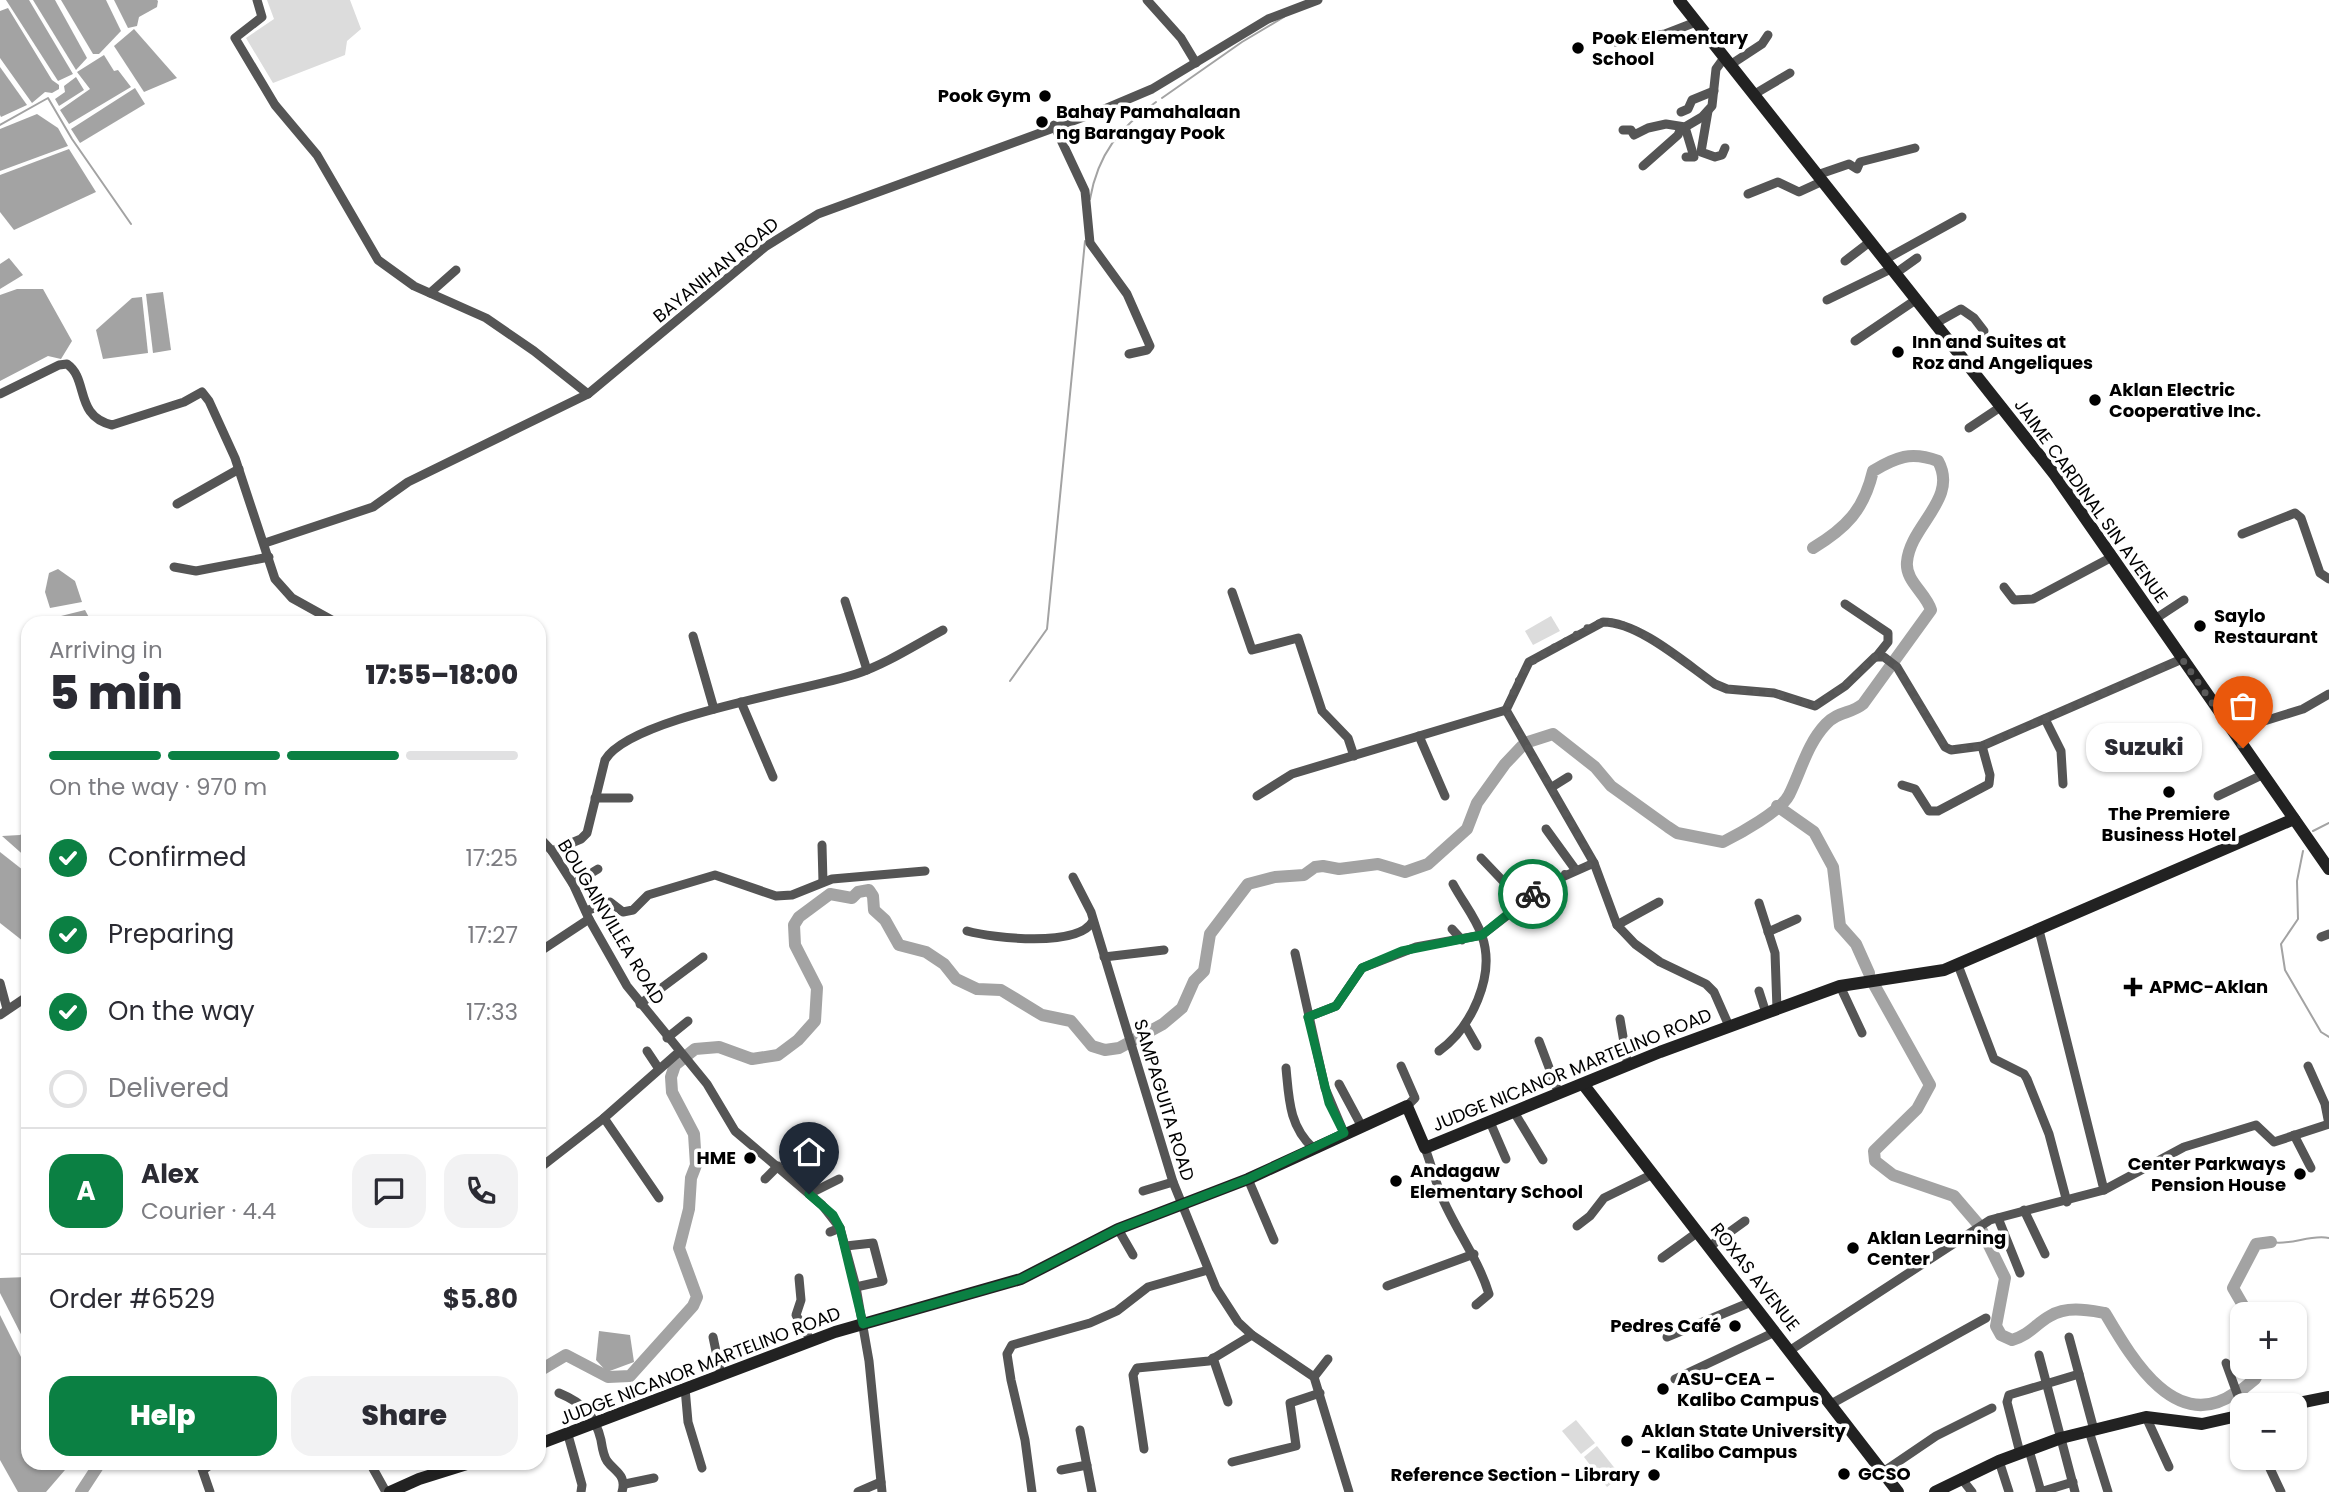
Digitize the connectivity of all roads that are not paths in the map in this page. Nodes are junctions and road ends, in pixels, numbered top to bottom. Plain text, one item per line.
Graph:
1 (257, 0) edge
2 (1147, 0) edge
3 (1318, 0) edge
4 (1679, 0) edge
5 (1696, 22) junction
6 (1768, 34) dead end
7 (1616, 42) dead end
8 (1727, 62) junction
9 (1196, 64) junction
10 (1790, 74) dead end
11 (1714, 91) junction
12 (1753, 95) junction
13 (1708, 111) junction
14 (1681, 112) dead end
15 (1054, 125) junction
16 (1683, 127) junction
17 (1623, 130) dead end
18 (1725, 148) dead end
19 (1915, 148) dead end
20 (1686, 158) dead end
21 (1643, 166) dead end
22 (1820, 178) junction
23 (1748, 194) dead end
24 (1962, 217) dead end
25 (1871, 241) junction
26 (1917, 258) dead end
27 (1845, 261) dead end
28 (1892, 267) junction
29 (456, 270) dead end
30 (430, 293) junction
31 (1917, 299) junction
32 (1827, 300) dead end
33 (1936, 323) junction
34 (1984, 331) dead end
35 (1855, 341) dead end
36 (1129, 354) dead end
37 (0, 394) edge
38 (588, 394) junction
39 (2002, 406) junction
40 (1969, 428) dead end
41 (239, 469) junction
42 (177, 504) dead end
43 (2242, 534) dead end
44 (265, 542) junction
45 (2112, 557) junction
46 (269, 558) junction
47 (174, 567) dead end
48 (2329, 579) edge
49 (2004, 587) dead end
50 (1232, 592) dead end
51 (2184, 600) dead end
52 (845, 601) dead end
53 (1845, 604) dead end
54 (324, 616) edge
55 (2155, 619) junction
56 (943, 630) dead end
57 (693, 636) dead end
58 (1876, 657) junction
59 (2182, 659) junction
60 (867, 670) junction
61 (2329, 694) edge
62 (741, 702) junction
63 (714, 709) junction
64 (1506, 710) junction
65 (2045, 719) junction
66 (2232, 731) junction
67 (1419, 736) junction
68 (1982, 746) junction
69 (1354, 756) junction
70 (2262, 775) junction
71 (773, 777) dead end
72 (1568, 777) dead end
73 (2063, 784) dead end
74 (1902, 785) dead end
75 (1552, 787) junction
76 (1257, 796) dead end
77 (1445, 796) dead end
78 (2218, 796) dead end
79 (595, 798) junction
80 (628, 798) dead end
81 (2294, 819) junction
82 (1546, 829) dead end
83 (546, 845) edge
84 (822, 845) dead end
85 (552, 851) junction
86 (1481, 858) dead end
87 (1594, 863) junction
88 (598, 869) dead end
89 (1575, 869) junction
90 (2329, 869) edge
91 (925, 872) dead end
92 (1073, 877) dead end
93 (823, 882) junction
94 (573, 884) junction
95 (1453, 884) dead end
96 (1522, 901) junction
97 (1659, 902) dead end
98 (1759, 903) dead end
99 (587, 915) junction
100 (1797, 919) dead end
101 (1093, 921) junction
102 (1617, 925) junction
103 (1452, 929) dead end
104 (2039, 930) junction
105 (967, 931) dead end
106 (1768, 932) junction
107 (1482, 935) junction
108 (1462, 940) junction
109 (546, 947) edge
110 (1164, 950) dead end
111 (1295, 953) dead end
112 (702, 957) dead end
113 (1104, 957) junction
114 (1958, 965) junction
115 (0, 983) edge
116 (1840, 986) junction
117 (1759, 991) dead end
118 (21, 1001) edge
119 (640, 1004) junction
120 (1771, 1011) junction
121 (4, 1012) edge
122 (1308, 1017) junction
123 (1620, 1019) dead end
124 (688, 1021) dead end
125 (1465, 1025) junction
126 (1729, 1026) junction
127 (1862, 1033) dead end
128 (667, 1038) junction
129 (1539, 1041) dead end
130 (1477, 1046) dead end
131 (647, 1051) dead end
132 (1440, 1051) dead end
133 (680, 1053) junction
134 (1401, 1066) dead end
135 (1628, 1066) junction
136 (2308, 1066) dead end
137 (659, 1069) junction
138 (1286, 1069) dead end
139 (1339, 1084) dead end
140 (1583, 1084) junction
141 (1559, 1094) junction
142 (1407, 1106) junction
143 (1514, 1112) junction
144 (604, 1118) junction
145 (1490, 1122) junction
146 (2329, 1124) edge
147 (1361, 1125) junction
148 (1344, 1133) junction
149 (2294, 1135) junction
150 (1313, 1147) junction
151 (1425, 1148) junction
152 (1507, 1159) dead end
153 (1543, 1160) dead end
154 (546, 1164) edge
155 (778, 1166) junction
156 (2311, 1168) dead end
157 (1653, 1174) junction
158 (765, 1179) dead end
159 (839, 1179) dead end
160 (1248, 1179) junction
161 (1173, 1182) junction
162 (2104, 1190) junction
163 (1143, 1191) dead end
164 (809, 1194) junction
165 (659, 1198) dead end
166 (2067, 1202) junction
167 (1181, 1207) junction
168 (2024, 1210) junction
169 (1997, 1218) junction
170 (1745, 1221) dead end
171 (1577, 1226) dead end
172 (840, 1228) junction
173 (1118, 1229) junction
174 (830, 1232) dead end
175 (1698, 1232) junction
176 (1274, 1240) dead end
177 (846, 1245) junction
178 (1709, 1247) junction
179 (1474, 1254) junction
180 (2045, 1254) dead end
181 (1133, 1255) dead end
182 (1662, 1258) dead end
183 (1208, 1270) junction
184 (2020, 1273) dead end
185 (799, 1278) dead end
186 (1387, 1286) dead end
187 (856, 1287) junction
188 (1751, 1301) junction
189 (1476, 1305) dead end
190 (1986, 1318) dead end
191 (863, 1324) junction
192 (1775, 1332) junction
193 (1252, 1335) junction
194 (713, 1337) dead end
195 (1667, 1337) dead end
196 (2069, 1337) dead end
197 (811, 1341) junction
198 (1790, 1351) junction
199 (2039, 1355) dead end
200 (1213, 1358) junction
201 (1328, 1359) dead end
202 (2226, 1363) dead end
203 (2079, 1374) junction
204 (720, 1375) junction
205 (1314, 1377) junction
206 (1675, 1379) dead end
207 (2046, 1384) junction
208 (685, 1388) junction
209 (559, 1393) dead end
210 (1320, 1393) junction
211 (2237, 1393) edge
212 (2329, 1397) edge
213 (2307, 1401) edge
214 (1228, 1402) dead end
215 (1830, 1404) junction
216 (1993, 1408) dead end
217 (2146, 1417) junction
218 (2230, 1418) edge
219 (597, 1424) junction
220 (1080, 1430) dead end
221 (2092, 1431) junction
222 (568, 1435) junction
223 (2061, 1438) junction
224 (546, 1442) edge
225 (1143, 1448) dead end
226 (2024, 1451) junction
227 (1999, 1461) junction
228 (1232, 1462) dead end
229 (1087, 1465) junction
230 (2169, 1467) dead end
231 (702, 1468) dead end
232 (203, 1470) edge
233 (374, 1470) edge
234 (447, 1470) edge
235 (1061, 1470) dead end
236 (2271, 1470) edge
237 (1883, 1472) junction
238 (654, 1478) dead end
239 (1961, 1478) junction
240 (881, 1487) edge
241 (2074, 1487) edge
242 (623, 1488) edge
243 (1894, 1491) edge
244 (209, 1492) edge
245 (388, 1492) edge
246 (580, 1492) edge
247 (858, 1492) edge
248 (1032, 1492) edge
249 (1092, 1492) edge
250 (1349, 1492) edge
251 (1936, 1492) edge
252 (1972, 1492) edge
253 (2009, 1492) edge
254 (2041, 1492) edge
255 (2108, 1492) edge
256 (2281, 1492) edge

1 - 30 street
2 - 9 street
3 - 9 street, BAYANIHAN ROAD
4 - 5 main road, JAIME CARDINAL SIN AVENUE
5 - 7 street
5 - 8 main road, JAIME CARDINAL SIN AVENUE
6 - 8 street
8 - 11 street
8 - 12 main road, JAIME CARDINAL SIN AVENUE
9 - 15 street, BAYANIHAN ROAD
10 - 12 street
11 - 13 street
11 - 14 street
12 - 22 main road, JAIME CARDINAL SIN AVENUE
13 - 16 street
13 - 18 street
15 - 36 street
15 - 38 street, BAYANIHAN ROAD
16 - 17 street
16 - 20 street
16 - 21 street
19 - 22 street
22 - 23 street
22 - 25 main road, JAIME CARDINAL SIN AVENUE
24 - 28 street
25 - 27 street
25 - 28 main road, JAIME CARDINAL SIN AVENUE
26 - 28 street
28 - 31 main road, JAIME CARDINAL SIN AVENUE
28 - 32 street
29 - 30 street
30 - 38 street
31 - 33 main road, JAIME CARDINAL SIN AVENUE
31 - 35 street
33 - 34 street
33 - 39 main road, JAIME CARDINAL SIN AVENUE
37 - 41 street
38 - 44 street, BAYANIHAN ROAD
39 - 40 street
39 - 45 main road, JAIME CARDINAL SIN AVENUE
41 - 42 street
41 - 44 street
43 - 48 street
44 - 46 street
45 - 49 street
45 - 55 main road, JAIME CARDINAL SIN AVENUE
46 - 47 street
46 - 54 street
50 - 69 street
51 - 55 street
52 - 60 street
53 - 58 street
55 - 59 main road, JAIME CARDINAL SIN AVENUE
56 - 60 street
57 - 63 street
58 - 64 street
58 - 68 street
59 - 65 street
59 - 66 main road, JAIME CARDINAL SIN AVENUE
60 - 62 street
61 - 66 street
62 - 63 street
62 - 71 street
63 - 79 street
64 - 67 street
64 - 75 street
65 - 68 street
65 - 73 street
66 - 70 main road, JAIME CARDINAL SIN AVENUE
67 - 69 street
67 - 77 street
68 - 74 street
69 - 76 street
70 - 78 street
70 - 81 main road, JAIME CARDINAL SIN AVENUE
72 - 75 street
75 - 87 street
79 - 80 street
79 - 85 street
81 - 90 main road, JAIME CARDINAL SIN AVENUE
81 - 104 main road, JUDGE NICANOR MARTELINO ROAD
82 - 89 street
83 - 85 street, BOUGAINVILLEA ROAD
84 - 93 street
85 - 94 street, BOUGAINVILLEA ROAD
86 - 96 street
87 - 89 street
87 - 102 street
88 - 94 street
89 - 96 street
91 - 93 street
92 - 101 street, SAMPAGUITA ROAD
93 - 99 street
94 - 99 street, BOUGAINVILLEA ROAD
95 - 107 street
96 - 107 street
97 - 102 street
98 - 106 street
99 - 109 street
99 - 119 street, BOUGAINVILLEA ROAD
100 - 106 street
101 - 105 street
101 - 113 street, SAMPAGUITA ROAD
102 - 126 street
103 - 108 street
104 - 114 main road, JUDGE NICANOR MARTELINO ROAD
104 - 162 street
106 - 120 street
107 - 108 street
107 - 125 street
108 - 122 street
110 - 113 street
111 - 122 street
112 - 119 street
113 - 161 street, SAMPAGUITA ROAD
114 - 116 main road, JUDGE NICANOR MARTELINO ROAD
114 - 166 street
115 - 121 street
116 - 120 main road, JUDGE NICANOR MARTELINO ROAD
116 - 127 street
117 - 120 street
118 - 121 street
119 - 128 street, BOUGAINVILLEA ROAD
120 - 126 main road, JUDGE NICANOR MARTELINO ROAD
122 - 148 street
123 - 135 street
124 - 128 street
125 - 130 street
125 - 132 street
126 - 135 main road, JUDGE NICANOR MARTELINO ROAD
128 - 133 street, BOUGAINVILLEA ROAD
129 - 141 street
131 - 137 street
133 - 137 street
133 - 155 street, BOUGAINVILLEA ROAD
134 - 142 street
135 - 140 main road, JUDGE NICANOR MARTELINO ROAD
136 - 146 street
137 - 144 street
138 - 150 street
139 - 147 street
140 - 141 main road, JUDGE NICANOR MARTELINO ROAD
140 - 157 main road, ROXAS AVENUE
141 - 143 main road, JUDGE NICANOR MARTELINO ROAD
142 - 147 main road, JUDGE NICANOR MARTELINO ROAD
142 - 151 main road, JUDGE NICANOR MARTELINO ROAD
143 - 145 main road, JUDGE NICANOR MARTELINO ROAD
143 - 153 street
144 - 154 street
144 - 165 street
145 - 151 main road, JUDGE NICANOR MARTELINO ROAD
145 - 152 street
146 - 149 street
147 - 148 main road, JUDGE NICANOR MARTELINO ROAD
148 - 150 main road, JUDGE NICANOR MARTELINO ROAD
149 - 156 street
149 - 162 street
150 - 160 main road, JUDGE NICANOR MARTELINO ROAD
151 - 179 street
155 - 158 street
155 - 164 street, BOUGAINVILLEA ROAD
157 - 171 street
157 - 175 main road, ROXAS AVENUE
159 - 164 street
160 - 167 main road, JUDGE NICANOR MARTELINO ROAD
160 - 176 street
161 - 163 street
161 - 167 street, SAMPAGUITA ROAD
162 - 166 street
164 - 172 street, BOUGAINVILLEA ROAD
166 - 168 street
167 - 173 main road, JUDGE NICANOR MARTELINO ROAD
167 - 183 street, SAMPAGUITA ROAD
168 - 169 street
168 - 180 street
169 - 184 street
169 - 198 street
170 - 178 street
172 - 174 street
172 - 177 street, BOUGAINVILLEA ROAD
173 - 181 street
173 - 191 main road, JUDGE NICANOR MARTELINO ROAD
175 - 178 main road, ROXAS AVENUE
175 - 182 street
177 - 187 street, BOUGAINVILLEA ROAD
177 - 187 street
178 - 188 main road, ROXAS AVENUE
179 - 186 street
179 - 189 street
183 - 193 street, SAMPAGUITA ROAD
183 - 248 street
185 - 197 street
187 - 191 street, BOUGAINVILLEA ROAD
188 - 192 main road, ROXAS AVENUE
188 - 195 street
190 - 215 street
191 - 197 main road, JUDGE NICANOR MARTELINO ROAD
191 - 240 street, BOUGAINVILLEA ROAD
192 - 198 main road, ROXAS AVENUE
192 - 206 street
193 - 200 street
193 - 205 street, SAMPAGUITA ROAD
194 - 204 street
196 - 203 street
197 - 204 main road, JUDGE NICANOR MARTELINO ROAD
198 - 215 main road, ROXAS AVENUE
199 - 207 street
200 - 214 street
200 - 225 street
201 - 205 street
202 - 211 street
203 - 207 street
203 - 221 street
204 - 208 main road, JUDGE NICANOR MARTELINO ROAD
205 - 210 street
207 - 223 street
207 - 226 street
208 - 219 main road, JUDGE NICANOR MARTELINO ROAD
208 - 231 street
209 - 219 street
210 - 228 street
210 - 250 street
212 - 213 main road
215 - 237 main road, ROXAS AVENUE
216 - 237 street
217 - 218 main road
217 - 221 main road
217 - 230 street
219 - 222 main road, JUDGE NICANOR MARTELINO ROAD
219 - 242 street
220 - 229 street
221 - 223 main road
221 - 255 street
222 - 224 main road, JUDGE NICANOR MARTELINO ROAD
222 - 246 street
223 - 226 main road
223 - 241 street
226 - 227 main road
226 - 254 street
227 - 239 main road
227 - 253 street
229 - 235 street
229 - 249 street
232 - 244 street
233 - 245 street
234 - 245 main road
236 - 256 street
237 - 243 main road, ROXAS AVENUE
238 - 242 street
239 - 251 main road
239 - 252 street
240 - 247 street
241 - 254 street

